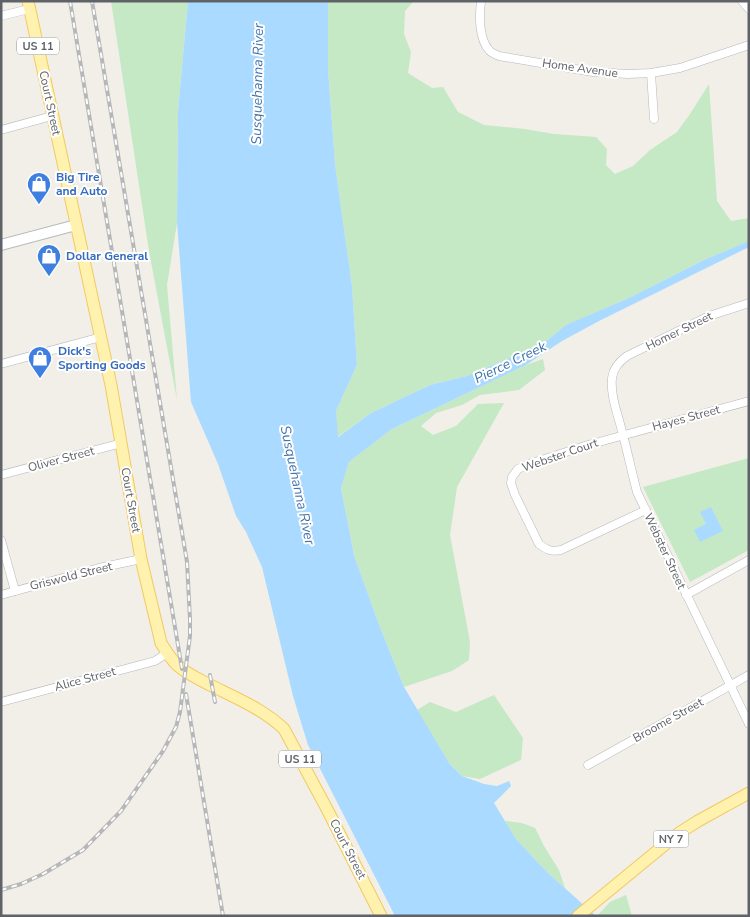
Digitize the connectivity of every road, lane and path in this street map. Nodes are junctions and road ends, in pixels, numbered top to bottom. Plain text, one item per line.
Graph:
1 (742, 1) edge
2 (481, 2) edge
3 (29, 5) edge
4 (749, 9) edge
5 (1, 16) edge
6 (749, 45) edge
7 (651, 73) junction
8 (52, 116) junction
9 (654, 119) dead end
10 (1, 130) edge
11 (76, 225) junction
12 (1, 245) edge
13 (749, 303) edge
14 (101, 337) junction
15 (1, 364) edge
16 (615, 369) joint
17 (749, 401) edge
18 (623, 436) junction
19 (122, 442) junction
20 (1, 475) edge
21 (646, 510) junction
22 (1, 540) edge
23 (141, 559) junction
24 (749, 560) edge
25 (15, 591) junction
26 (1, 594) edge
27 (686, 595) junction
28 (167, 653) junction
29 (749, 675) edge
30 (730, 685) junction
31 (1, 702) edge
32 (749, 724) edge
33 (588, 765) dead end
34 (749, 793) edge
35 (381, 916) edge
36 (578, 916) edge

1 - 4 street
2 - 7 street, Home Avenue
3 - 5 street
3 - 8 main road, Court Street / US 11
6 - 7 street, Home Avenue
7 - 9 street
8 - 10 street
8 - 11 main road, Court Street / US 11
11 - 12 main road
11 - 14 main road, Court Street / US 11
13 - 16 street, Homer Street
14 - 15 street
14 - 19 main road, Court Street / US 11
16 - 18 street, Webster Street
17 - 18 street, Hayes Street
18 - 21 street, Webster Street
18 - 21 street, Webster Court
19 - 20 street, Oliver Street
19 - 23 main road, Court Street / US 11
21 - 27 street, Webster Street
22 - 25 street
23 - 25 street, Griswold Street
23 - 28 main road, Court Street / US 11
24 - 27 street
25 - 26 street, Griswold Street
27 - 30 street, Webster Street
28 - 31 street, Alice Street
28 - 35 main road, Court Street / US 11
29 - 30 street, Broome Street
30 - 32 street, Webster Street
30 - 33 street, Broome Street
34 - 36 main road, NY 7

